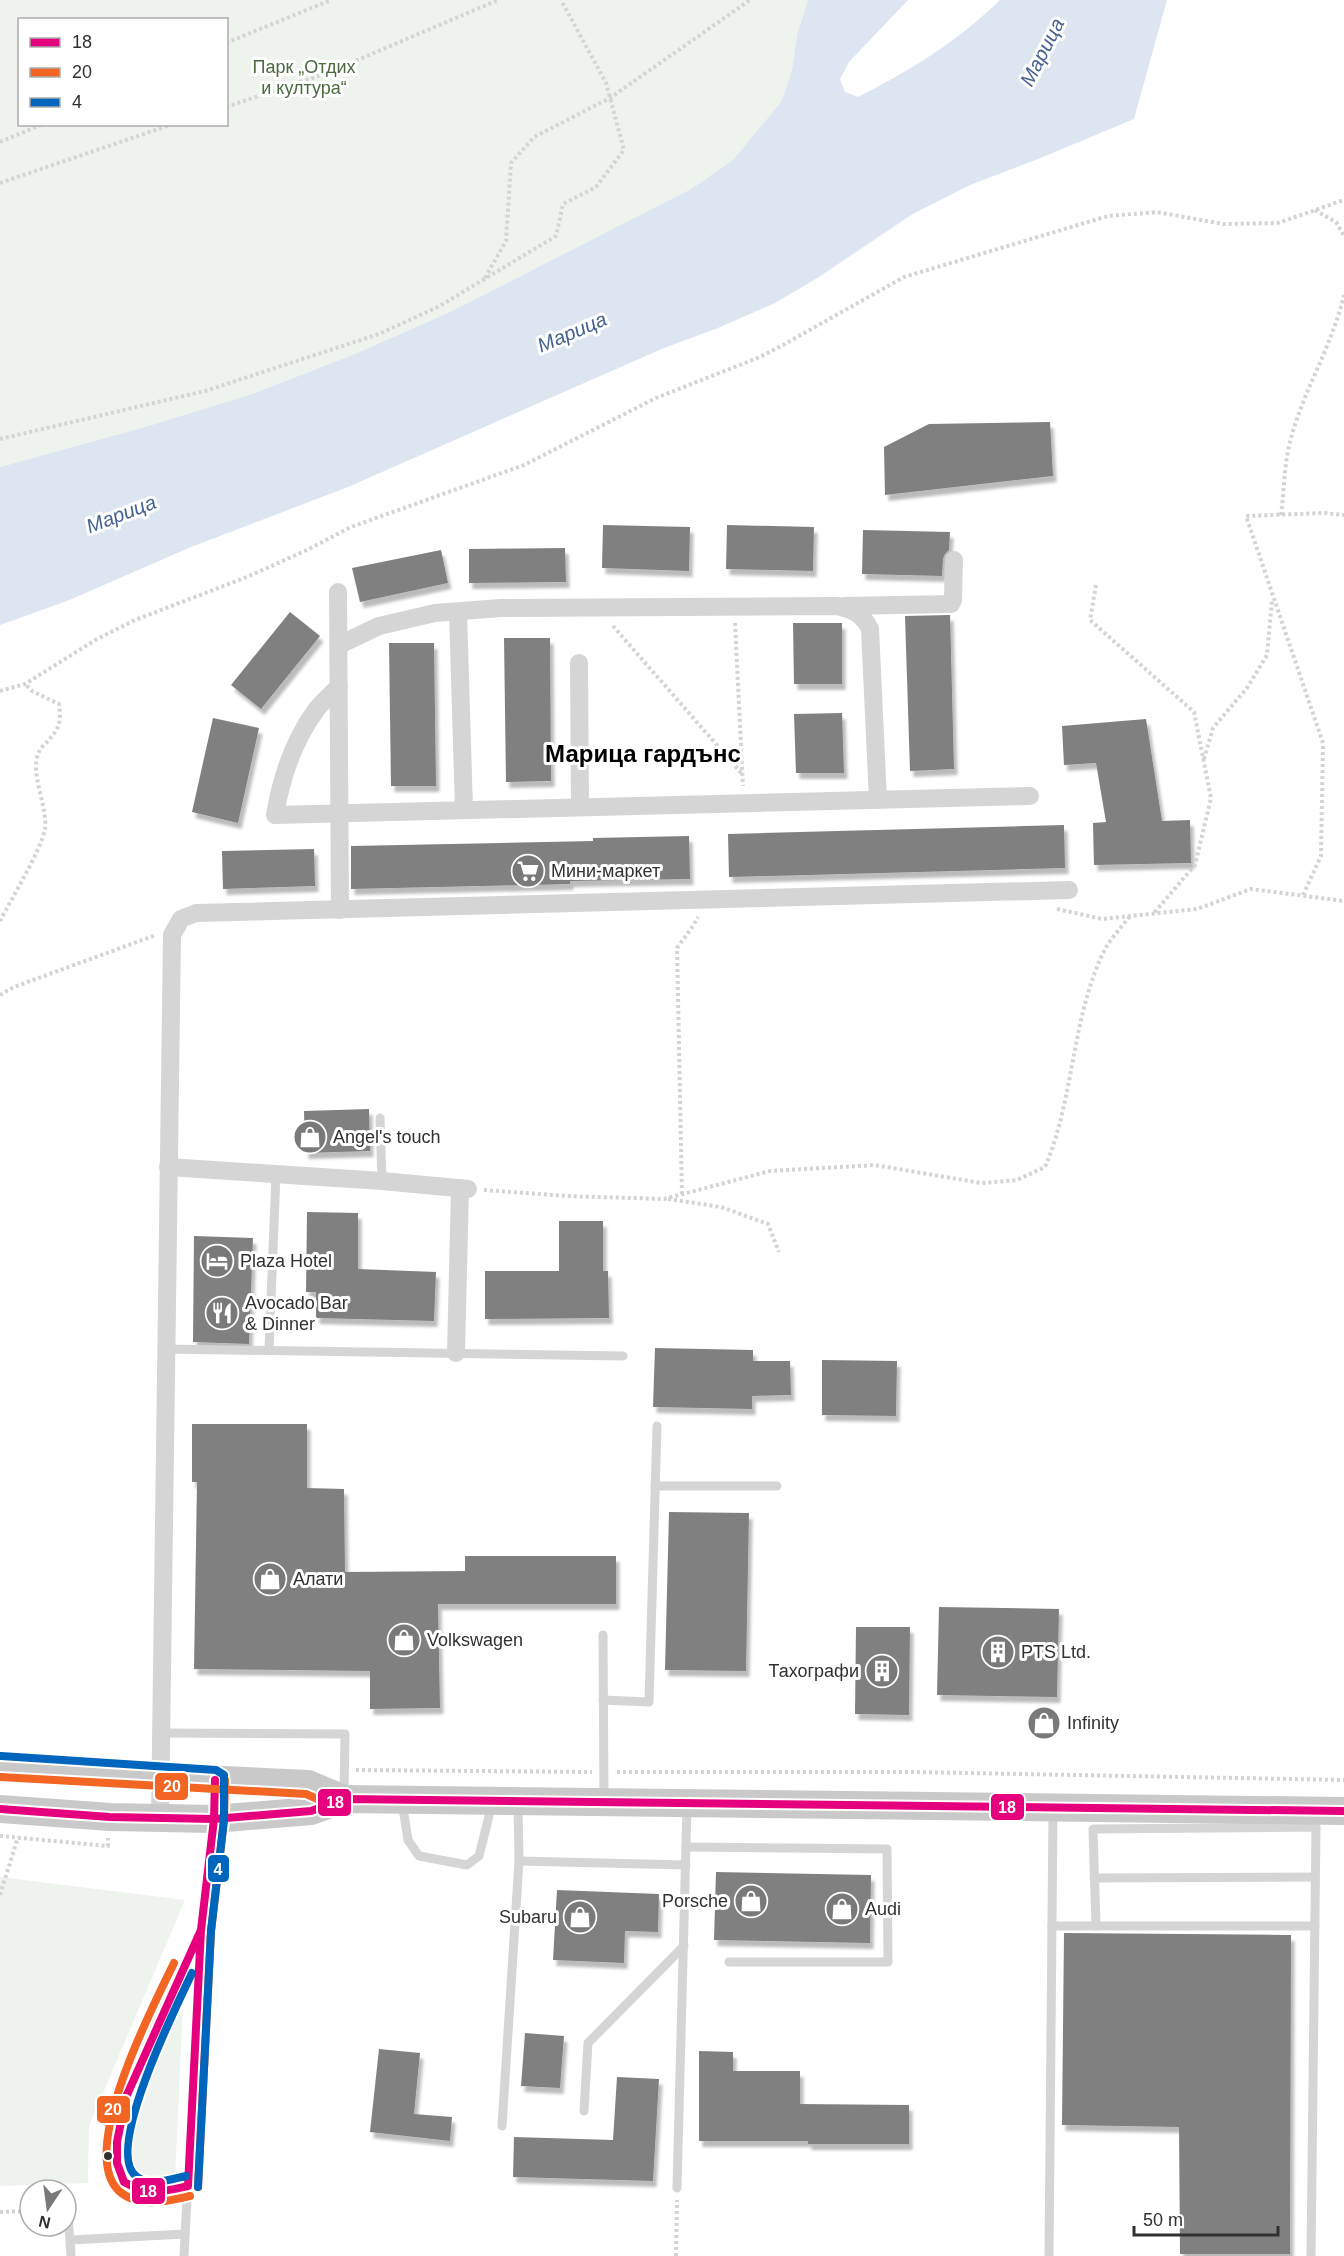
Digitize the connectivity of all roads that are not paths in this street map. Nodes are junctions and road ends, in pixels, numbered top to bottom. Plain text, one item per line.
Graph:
1 (954, 560) dead end
2 (338, 592) dead end
3 (837, 606) junction
4 (458, 612) junction
5 (339, 645) junction
6 (579, 663) dead end
7 (339, 686) junction
8 (1030, 796) dead end
9 (878, 800) junction
10 (580, 807) junction
11 (464, 810) junction
12 (340, 813) junction
13 (1068, 890) dead end
14 (340, 910) junction
15 (380, 1118) dead end
16 (168, 1167) junction
17 (276, 1174) junction
18 (382, 1181) junction
19 (166, 1348) junction
20 (269, 1350) junction
21 (456, 1353) junction
22 (623, 1356) dead end
23 (657, 1426) dead end
24 (655, 1486) junction
25 (777, 1486) dead end
26 (603, 1635) dead end
27 (603, 1700) junction
28 (162, 1733) junction
29 (0, 1766) edge
30 (162, 1777) junction
31 (216, 1780) junction
32 (344, 1799) junction
33 (402, 1799) junction
34 (506, 1801) junction
35 (604, 1802) junction
36 (687, 1803) junction
37 (1053, 1808) junction
38 (0, 1809) edge
39 (1344, 1811) edge
40 (160, 1818) junction
41 (214, 1819) junction
42 (686, 1847) junction
43 (519, 1861) junction
44 (686, 1865) junction
45 (1315, 1877) junction
46 (1094, 1878) junction
47 (1052, 1926) junction
48 (1096, 1926) junction
49 (1315, 1926) junction
50 (201, 1930) junction
51 (684, 1946) junction
52 (729, 1962) dead end
53 (584, 2111) dead end
54 (502, 2126) dead end
55 (188, 2186) junction
56 (677, 2188) road end
57 (184, 2234) junction
58 (70, 2240) joint
59 (71, 2256) edge
60 (184, 2256) edge
61 (1049, 2256) edge
62 (1311, 2256) edge

1 - 3 street
2 - 5 street
3 - 4 street
3 - 9 street
4 - 5 street
4 - 11 street
5 - 7 street
6 - 10 street
7 - 12 street
7 - 12 street
8 - 9 street
9 - 10 street
10 - 11 street
11 - 12 street
12 - 14 street
13 - 14 street
14 - 16 street
15 - 18 lane
16 - 17 street
16 - 19 street
17 - 18 street
17 - 20 lane
18 - 21 street
19 - 20 lane
19 - 28 street
20 - 21 lane
21 - 22 lane
23 - 24 lane
24 - 25 lane
24 - 27 lane
26 - 27 lane
27 - 35 lane
28 - 30 street
28 - 32 lane
29 - 30 main road
30 - 31 main road
30 - 40 street
31 - 32 main road
31 - 41 lane
32 - 33 main road
32 - 41 main road
33 - 34 main road
33 - 34 lane
34 - 35 main road
34 - 43 lane
35 - 36 main road
36 - 37 main road
36 - 42 lane
37 - 39 main road
37 - 47 lane
38 - 40 main road
40 - 41 main road
41 - 50 lane
42 - 44 lane
42 - 52 lane
43 - 44 lane
43 - 54 lane
44 - 51 lane
45 - 46 lane
45 - 46 lane
45 - 49 lane
46 - 48 lane
47 - 48 lane
47 - 61 lane
48 - 49 lane
49 - 62 lane
50 - 55 lane
50 - 55 lane
51 - 53 lane
51 - 56 lane
55 - 57 lane
57 - 58 lane
57 - 60 lane
58 - 59 lane

